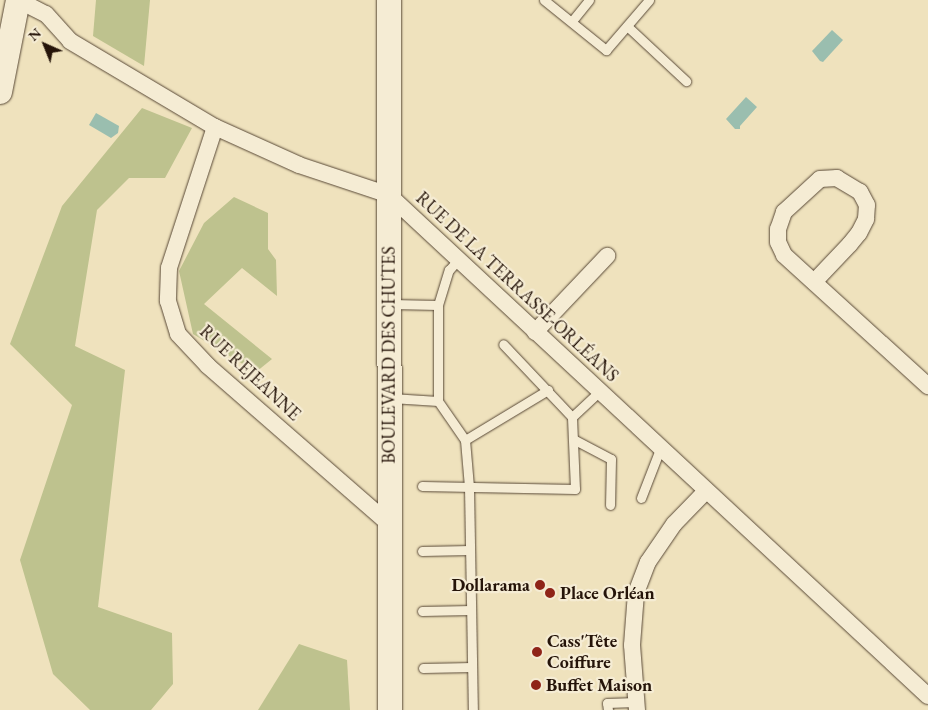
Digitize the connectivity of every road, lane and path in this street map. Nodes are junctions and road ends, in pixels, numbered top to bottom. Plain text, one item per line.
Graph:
1 (18, 0) edge
2 (389, 0) edge
3 (544, 0) edge
4 (589, 0) edge
5 (649, 0) edge
6 (572, 21) junction
7 (627, 26) junction
8 (686, 81) dead end
9 (0, 92) edge
10 (215, 127) junction
11 (389, 195) junction
12 (607, 256) dead end
13 (458, 260) junction
14 (814, 282) junction
15 (389, 304) junction
16 (438, 305) junction
17 (535, 332) junction
18 (504, 344) dead end
19 (928, 386) edge
20 (548, 390) junction
21 (599, 392) junction
22 (389, 398) junction
23 (438, 401) junction
24 (572, 417) junction
25 (573, 439) junction
26 (465, 440) junction
27 (660, 449) junction
28 (422, 486) dead end
29 (469, 487) junction
30 (706, 492) junction
31 (640, 498) dead end
32 (610, 505) dead end
33 (389, 524) junction
34 (470, 550) junction
35 (422, 551) dead end
36 (471, 610) junction
37 (422, 611) dead end
38 (472, 667) junction
39 (423, 668) dead end
40 (928, 696) edge
41 (636, 706) edge
42 (390, 710) edge
43 (473, 710) edge
44 (608, 710) edge

1 - 9 street
1 - 10 street, RUE DE LA TERRASSE-ORLÉANS
2 - 11 street, BOULEVARD DES CHUTES
3 - 6 lane
4 - 6 lane
5 - 7 lane
6 - 7 lane
7 - 8 lane
10 - 11 street, RUE DE LA TERRASSE-ORLÉANS
10 - 33 street, RUE REJEANNE
11 - 13 street, RUE DE LA TERRASSE-ORLÉANS
11 - 15 street, BOULEVARD DES CHUTES
12 - 17 street
13 - 16 lane
13 - 17 street, RUE DE LA TERRASSE-ORLÉANS
14 - 14 street
14 - 19 street
15 - 16 lane
15 - 22 street, BOULEVARD DES CHUTES
16 - 23 lane
17 - 21 street, RUE DE LA TERRASSE-ORLÉANS
18 - 20 lane
20 - 24 lane
20 - 26 lane
21 - 24 lane
21 - 27 street, RUE DE LA TERRASSE-ORLÉANS
22 - 23 lane
22 - 33 street, BOULEVARD DES CHUTES
23 - 26 lane
24 - 25 lane
25 - 29 lane
25 - 32 lane
26 - 29 lane
27 - 30 street, RUE DE LA TERRASSE-ORLÉANS
27 - 31 lane
28 - 29 lane
29 - 34 lane
30 - 40 street, RUE DE LA TERRASSE-ORLÉANS
30 - 41 street
33 - 42 street, BOULEVARD DES CHUTES
34 - 35 lane
34 - 36 lane
36 - 37 lane
36 - 38 lane
38 - 39 lane
38 - 43 lane
41 - 44 lane

